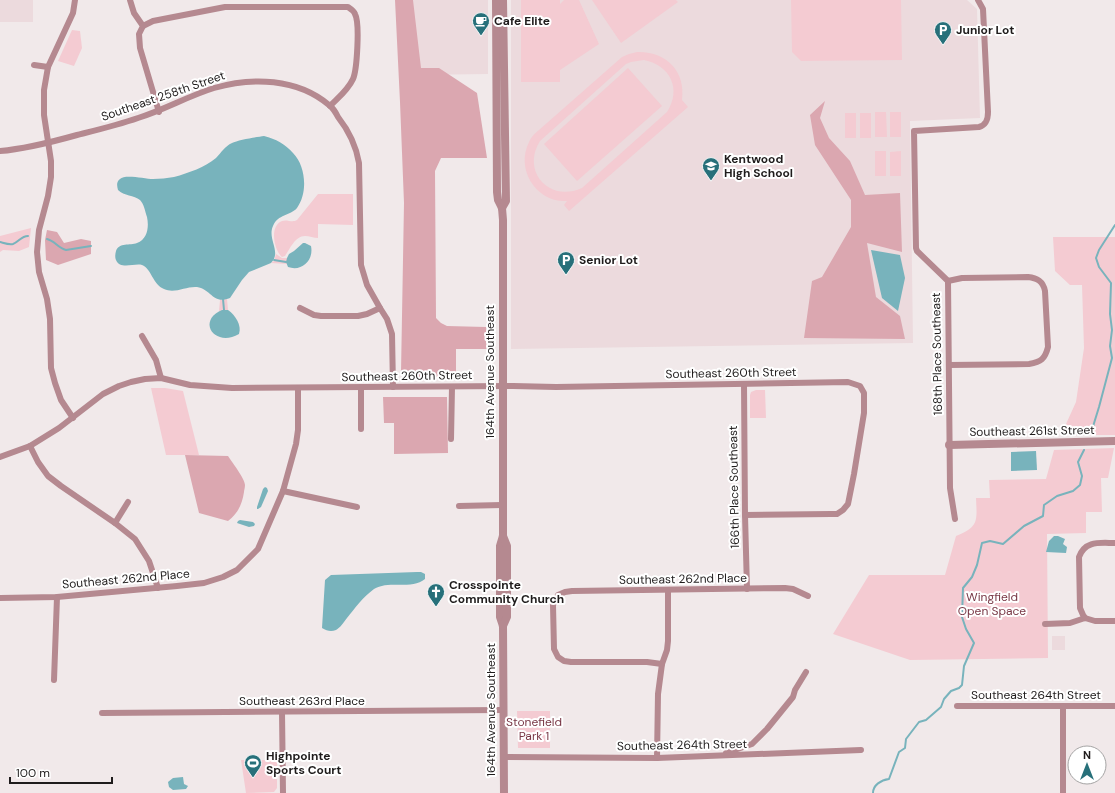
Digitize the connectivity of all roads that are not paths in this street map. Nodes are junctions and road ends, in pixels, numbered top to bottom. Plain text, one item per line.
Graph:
1 (75, 0) edge
2 (130, 0) edge
3 (496, 0) edge
4 (503, 0) edge
5 (978, 0) edge
6 (143, 26) junction
7 (34, 65) dead end
8 (48, 66) junction
9 (330, 106) junction
10 (158, 112) junction
11 (48, 143) junction
12 (0, 151) edge
13 (502, 208) junction
14 (948, 281) junction
15 (300, 308) dead end
16 (380, 308) junction
17 (142, 336) dead end
18 (949, 365) junction
19 (161, 378) junction
20 (744, 384) junction
21 (393, 387) junction
22 (452, 387) junction
23 (502, 387) junction
24 (298, 388) junction
25 (361, 388) junction
26 (73, 418) junction
27 (361, 429) dead end
28 (451, 439) dead end
29 (1115, 442) edge
30 (949, 444) junction
31 (30, 446) junction
32 (0, 458) edge
33 (283, 490) junction
34 (128, 502) dead end
35 (502, 505) junction
36 (459, 506) dead end
37 (357, 507) dead end
38 (744, 515) junction
39 (955, 519) dead end
40 (115, 523) junction
41 (1115, 543) edge
42 (158, 588) junction
43 (748, 589) junction
44 (668, 590) junction
45 (808, 596) dead end
46 (57, 597) junction
47 (0, 598) edge
48 (1085, 618) junction
49 (1115, 621) edge
50 (1045, 624) dead end
51 (662, 664) junction
52 (806, 672) dead end
53 (54, 680) dead end
54 (957, 706) dead end
55 (1063, 706) junction
56 (1115, 706) edge
57 (503, 710) junction
58 (282, 712) junction
59 (102, 713) dead end
60 (861, 750) dead end
61 (504, 757) junction
62 (710, 757) junction
63 (657, 758) junction
64 (283, 793) edge
65 (504, 793) edge
66 (1063, 793) edge

1 - 8 street
2 - 6 street
3 - 13 street, 164th Avenue Southeast
4 - 13 street, 164th Avenue Southeast
5 - 14 street, 168th Place Southeast
6 - 9 street
6 - 10 street
7 - 8 street
8 - 11 street
9 - 10 street, Southeast 258th Street
9 - 16 street
10 - 11 street, Southeast 258th Street
11 - 12 street, Southeast 258th Street
11 - 26 street
13 - 23 street, 164th Avenue Southeast
14 - 18 street, 168th Place Southeast
14 - 18 street
15 - 16 street
16 - 21 street
17 - 19 street
18 - 30 street, 168th Place Southeast
19 - 24 street, Southeast 260th Street
19 - 26 street, Southeast 260th Street
20 - 23 street, Southeast 260th Street
20 - 38 street, 166th Place Southeast
20 - 38 street, Southeast 260th Street
21 - 22 street, Southeast 260th Street
21 - 25 street, Southeast 260th Street
22 - 23 street, Southeast 260th Street
22 - 28 street
23 - 35 street, 164th Avenue Southeast
24 - 25 street, Southeast 260th Street
24 - 33 street, Southeast 262nd Place
25 - 27 street
26 - 31 street, Southeast 260th Street
29 - 30 street, Southeast 261st Street
30 - 39 street, 168th Place Southeast
31 - 32 street, Southeast 260th Street
31 - 40 street
33 - 37 street
33 - 42 street, Southeast 262nd Place
34 - 40 street
35 - 36 street
35 - 57 street, 164th Avenue Southeast
38 - 43 street, 166th Place Southeast
40 - 42 street
41 - 48 street
42 - 46 street, Southeast 262nd Place
43 - 44 street, Southeast 262nd Place
43 - 45 street, Southeast 262nd Place
44 - 51 street
44 - 51 street, Southeast 262nd Place
46 - 47 street, Southeast 262nd Place
46 - 53 street
48 - 49 street
48 - 50 street
51 - 63 street
52 - 62 street
54 - 55 street, Southeast 264th Street
55 - 56 street, Southeast 264th Street
55 - 66 street
57 - 58 street, Southeast 263rd Place
57 - 61 street, 164th Avenue Southeast
58 - 59 street, Southeast 263rd Place
58 - 64 street
60 - 62 street, Southeast 264th Street
61 - 63 street, Southeast 264th Street
61 - 65 street, 164th Avenue Southeast
62 - 63 street, Southeast 264th Street

